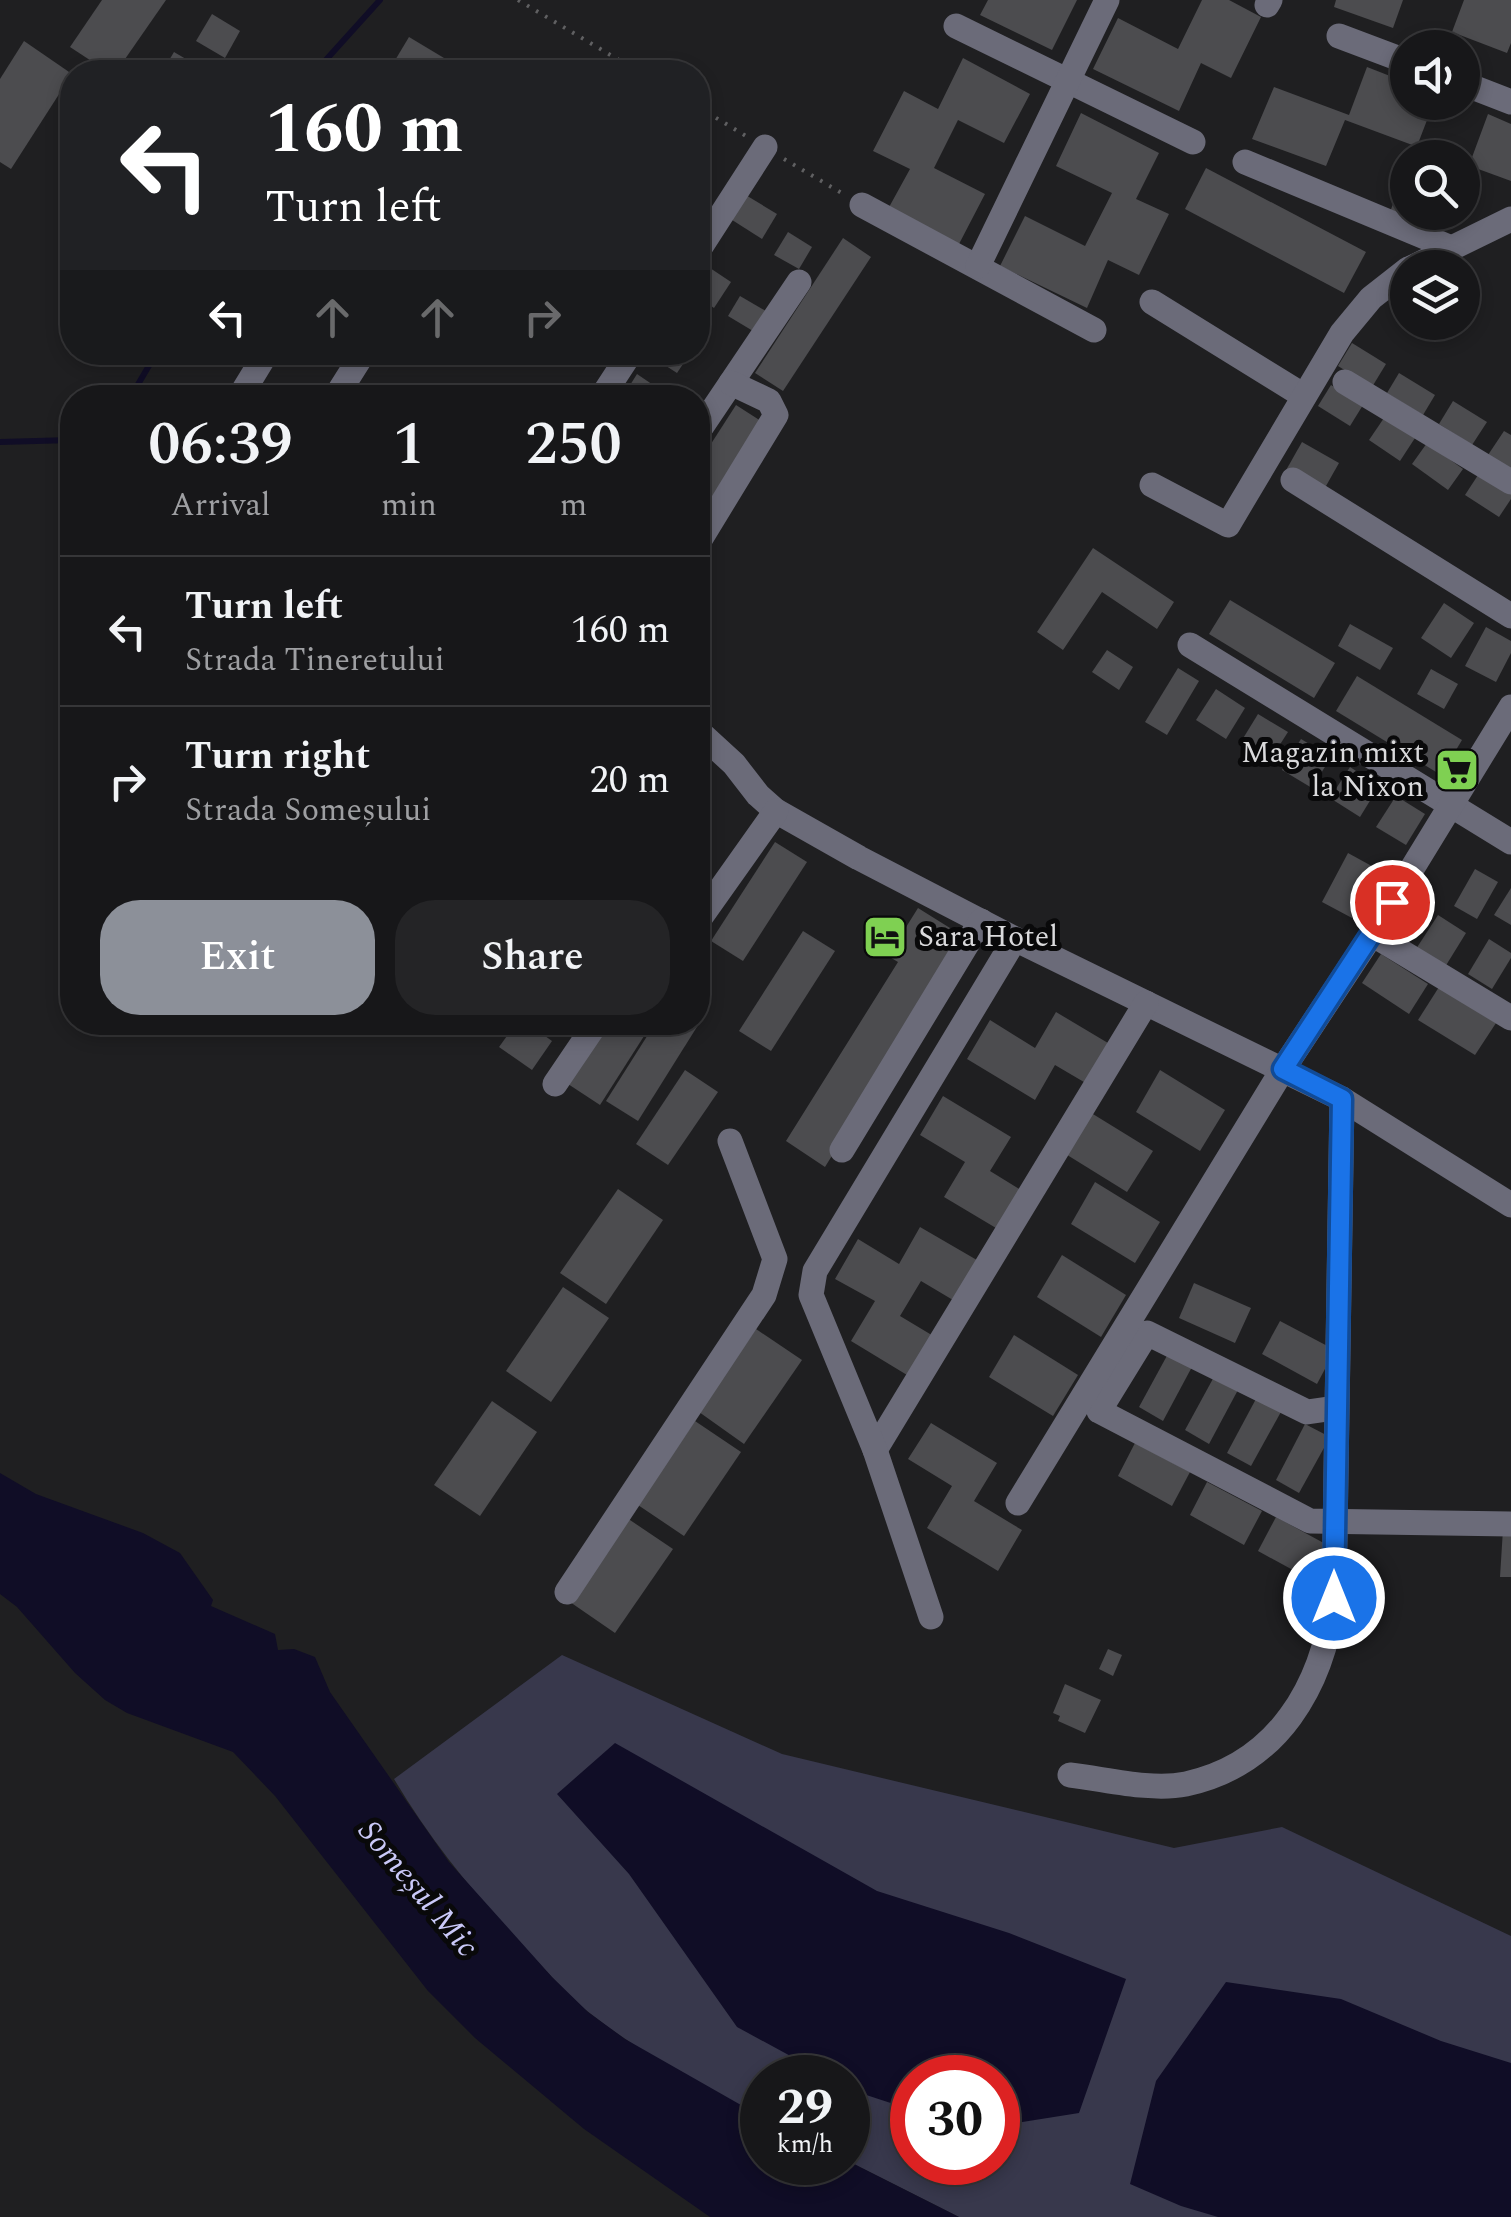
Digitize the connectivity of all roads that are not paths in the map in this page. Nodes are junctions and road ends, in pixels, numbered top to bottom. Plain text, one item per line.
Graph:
1 (1106, 0) edge
2 (956, 26) dead end
3 (1339, 36) dead end
4 (1390, 55) edge
5 (1069, 79) junction
6 (1480, 90) edge
7 (1511, 102) edge
8 (1193, 142) dead end
9 (765, 147) dead end
10 (1245, 162) dead end
11 (862, 205) dead end
12 (1511, 219) edge
13 (710, 232) edge
14 (1449, 247) junction
15 (1443, 250) edge
16 (978, 266) junction
17 (799, 282) dead end
18 (1390, 283) edge
19 (1152, 302) dead end
20 (1094, 330) dead end
21 (1345, 382) dead end
22 (731, 383) junction
23 (1304, 396) junction
24 (710, 414) edge
25 (1293, 480) dead end
26 (1511, 482) edge
27 (1152, 485) dead end
28 (710, 523) edge
29 (1511, 616) edge
30 (1190, 645) dead end
31 (1511, 707) edge
32 (710, 741) edge
33 (1500, 750) edge
34 (1452, 804) junction
35 (776, 811) junction
36 (1511, 842) edge
37 (710, 904) edge
38 (981, 921) junction
39 (1372, 934) junction
40 (1015, 938) junction
41 (1146, 1003) junction
42 (1511, 1018) edge
43 (587, 1035) edge
44 (1283, 1069) junction
45 (555, 1084) dead end
46 (1342, 1099) junction
47 (730, 1142) dead end
48 (842, 1150) dead end
49 (1511, 1205) edge
50 (1335, 1408) junction
51 (874, 1450) junction
52 (1018, 1503) dead end
53 (1334, 1519) junction
54 (1511, 1524) edge
55 (567, 1592) dead end
56 (931, 1618) dead end
57 (1070, 1775) dead end

1 - 5 street
2 - 5 street
3 - 4 street
5 - 8 street
5 - 16 street
6 - 7 street
9 - 13 street
10 - 14 street
11 - 16 street
12 - 14 street
14 - 15 street
16 - 20 street
17 - 22 street
18 - 23 street
19 - 23 street
21 - 26 street
22 - 24 street
22 - 28 street
23 - 27 street
25 - 29 street
30 - 34 street
31 - 33 street
32 - 35 street
33 - 34 street
34 - 36 street
34 - 39 street
35 - 37 street
35 - 38 street
38 - 40 street
38 - 48 street
39 - 42 street
39 - 44 street
40 - 41 street
40 - 51 street
41 - 44 street
41 - 51 street
43 - 45 street
44 - 46 street
44 - 52 street
46 - 49 street
46 - 50 street
47 - 55 street
50 - 53 street
50 - 53 street
51 - 56 street
53 - 54 street
53 - 57 street

